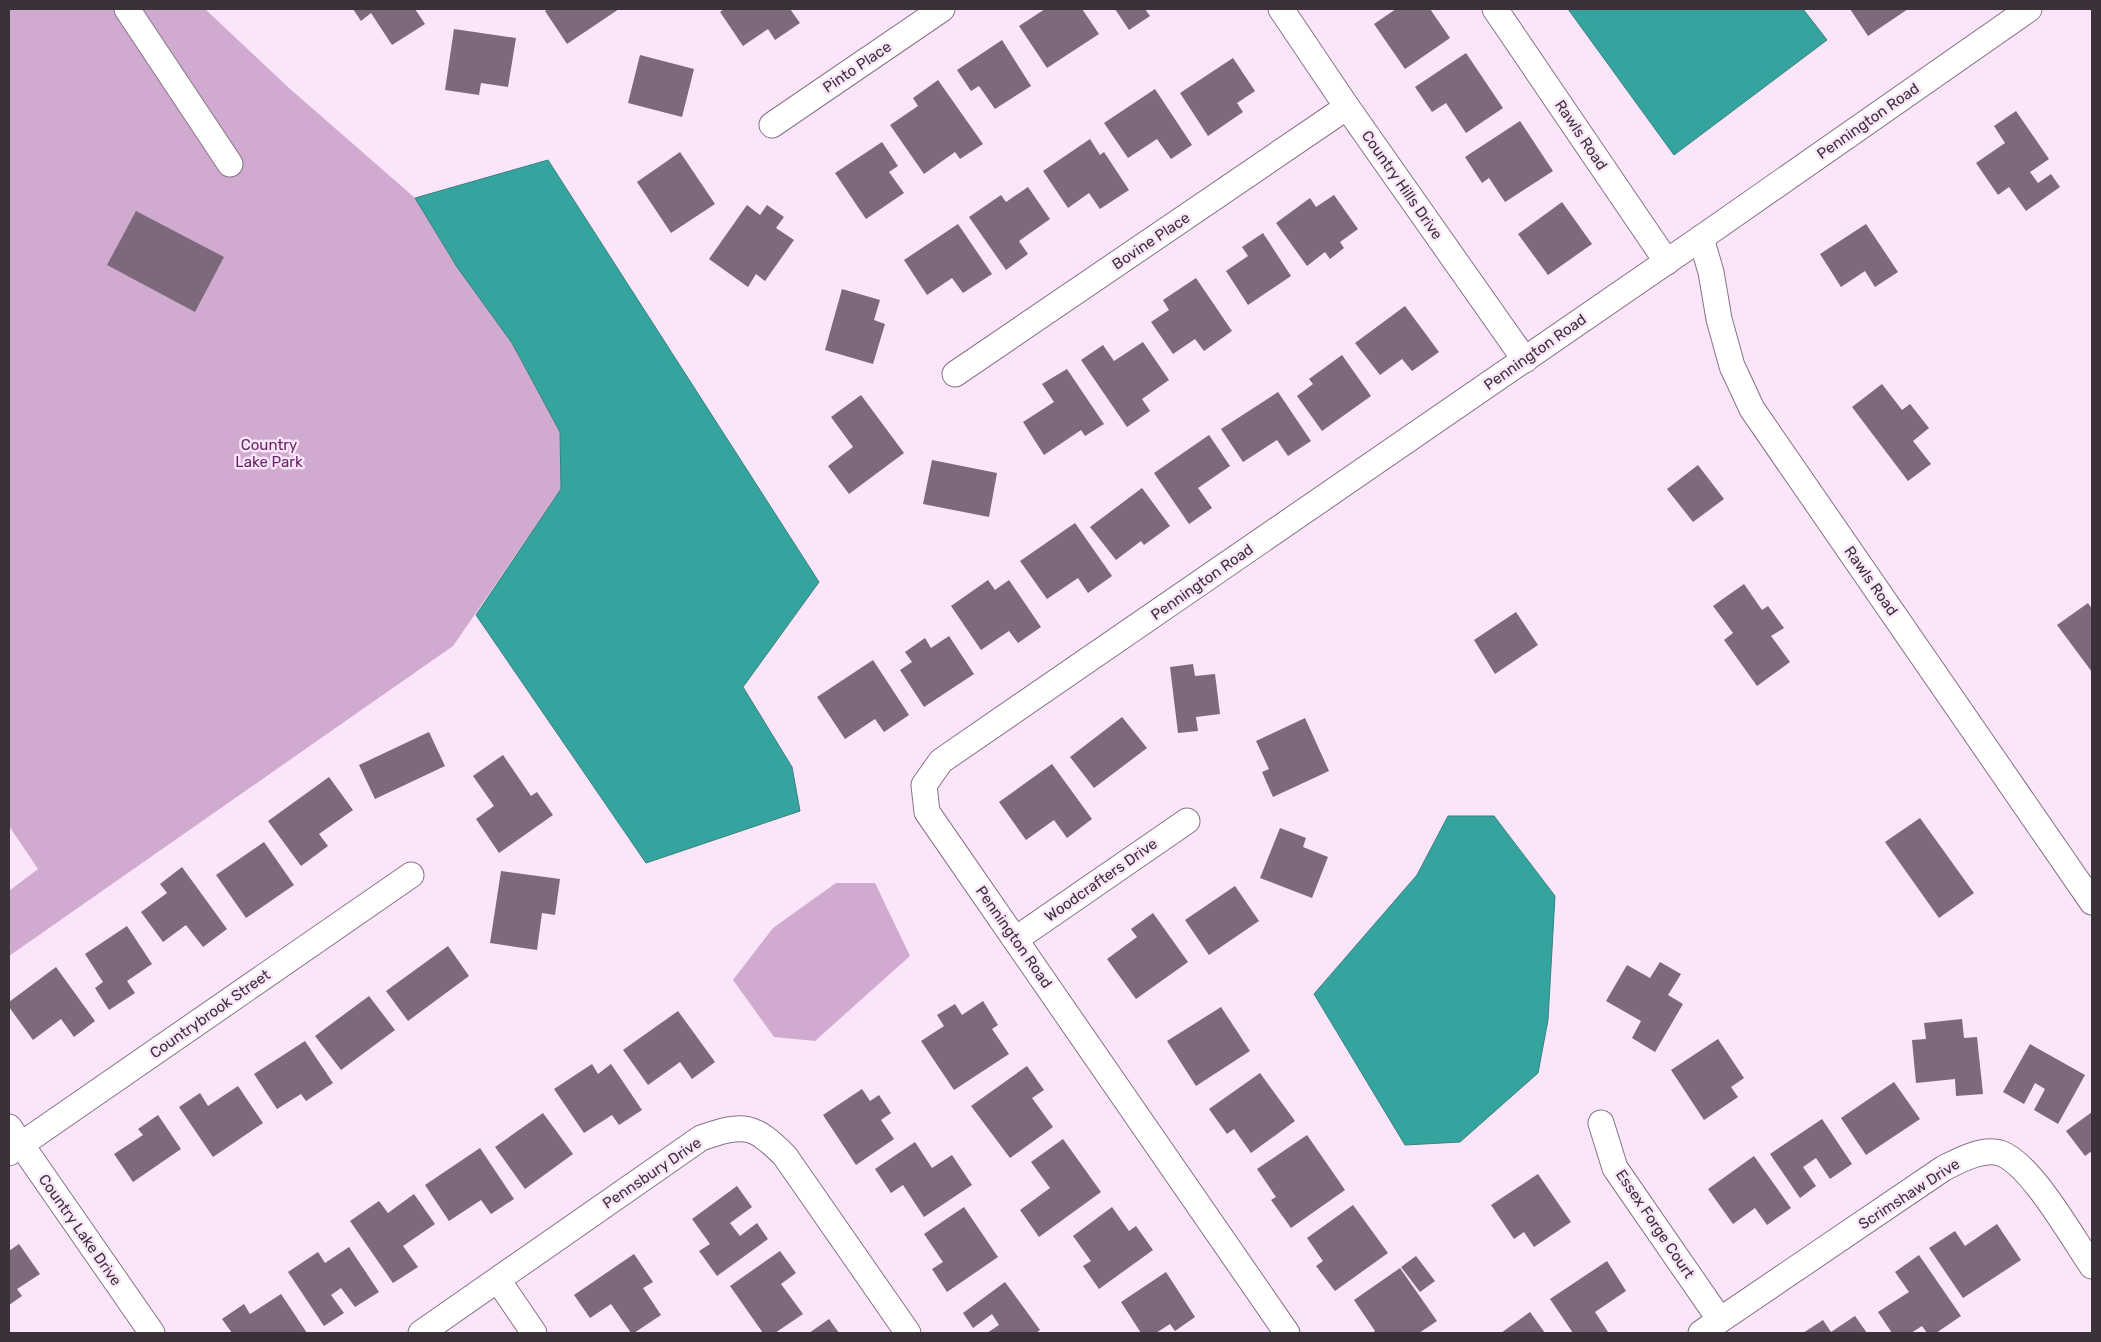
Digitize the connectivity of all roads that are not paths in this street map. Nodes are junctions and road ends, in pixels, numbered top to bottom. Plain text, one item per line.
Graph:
1 (126, 9) edge
2 (942, 9) edge
3 (1281, 9) edge
4 (1495, 9) edge
5 (2029, 9) edge
6 (2002, 16) edge
7 (1346, 107) junction
8 (772, 125) dead end
9 (230, 164) dead end
10 (1701, 238) junction
11 (1667, 262) junction
12 (1525, 360) junction
13 (955, 374) dead end
14 (1187, 821) dead end
15 (411, 875) dead end
16 (2092, 902) edge
17 (1016, 939) junction
18 (1601, 1123) dead end
19 (13, 1141) edge
20 (2092, 1266) edge
21 (498, 1280) junction
22 (1711, 1327) edge
23 (152, 1333) edge
24 (421, 1333) edge
25 (534, 1333) edge
26 (908, 1333) edge
27 (1287, 1333) edge

1 - 9 street
2 - 8 street, Pinto Place
3 - 7 street, Country Hills Drive
4 - 11 street, Rawls Road
5 - 6 street, Pennington Road
6 - 10 street, Pennington Road
7 - 12 street, Country Hills Drive
7 - 13 street, Bovine Place
10 - 11 street, Pennington Road
10 - 16 street, Rawls Road
11 - 12 street, Pennington Road
12 - 17 street, Pennington Road
14 - 17 street, Woodcrafters Drive
15 - 19 street, Countrybrook Street
17 - 27 street, Pennington Road
18 - 22 street, Essex Forge Court
19 - 23 street, Country Lake Drive
20 - 22 street, Scrimshaw Drive
21 - 24 street, Pennsbury Drive
21 - 25 street
21 - 26 street, Pennsbury Drive

